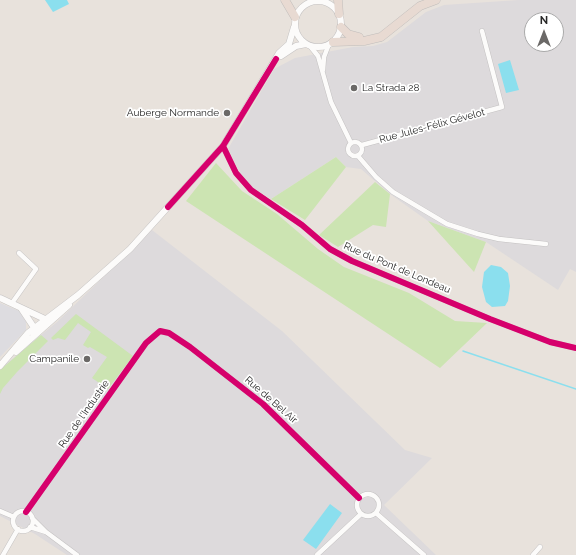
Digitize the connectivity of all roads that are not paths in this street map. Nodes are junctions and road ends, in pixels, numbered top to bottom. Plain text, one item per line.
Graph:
1 (285, 0) edge
2 (338, 0) edge
3 (436, 0) edge
4 (324, 1) edge
5 (308, 2) edge
6 (339, 14) junction
7 (295, 17) junction
8 (294, 27) junction
9 (341, 27) junction
10 (482, 31) dead end
11 (374, 40) junction
12 (331, 43) junction
13 (308, 45) junction
14 (276, 59) junction
15 (323, 73) junction
16 (351, 142) junction
17 (362, 145) junction
18 (223, 146) junction
19 (358, 156) junction
20 (546, 244) dead end
21 (19, 253) dead end
22 (78, 294) junction
23 (0, 298) edge
24 (12, 303) junction
25 (20, 307) junction
26 (46, 319) junction
27 (35, 328) junction
28 (160, 331) joint
29 (35, 336) junction
30 (576, 348) edge
31 (6, 360) junction
32 (0, 366) edge
33 (359, 498) junction
34 (0, 511) edge
35 (26, 512) junction
36 (376, 513) junction
37 (361, 514) junction
38 (14, 517) junction
39 (32, 518) junction
40 (30, 527) junction
41 (18, 529) junction
42 (46, 532) junction
43 (540, 547) dead end
44 (3, 555) edge
45 (77, 555) edge
46 (317, 555) edge
47 (424, 555) edge
48 (534, 555) edge

1 - 7 highway
2 - 6 highway
3 - 11 highway
4 - 5 main road
4 - 6 main road
5 - 7 main road
6 - 9 main road
7 - 8 main road
8 - 13 main road
8 - 14 main road
9 - 11 highway
9 - 12 main road
10 - 17 street, Rue Jules-Félix Gévelot
11 - 12 highway
12 - 13 main road
12 - 15 street
13 - 14 main road
13 - 15 street
14 - 18 main road
15 - 16 street
16 - 17 street
16 - 19 street
17 - 19 street
18 - 22 main road
18 - 30 street, Rue du Pont de Londeau
19 - 20 street
21 - 24 street
22 - 26 main road
22 - 29 main road
23 - 24 main road
24 - 25 main road
25 - 26 main road
25 - 27 main road
26 - 27 main road
26 - 29 main road
27 - 31 main road
28 - 33 street, Rue de Bel Air
28 - 35 street, Rue de l'Industrie
29 - 31 main road
31 - 32 main road
33 - 36 street
33 - 37 street
34 - 38 street
35 - 38 street
35 - 39 street
36 - 37 street
36 - 47 street
37 - 46 street
38 - 41 street
39 - 40 street
39 - 42 street
40 - 41 street
40 - 42 street
41 - 44 street
42 - 45 street
43 - 48 street

